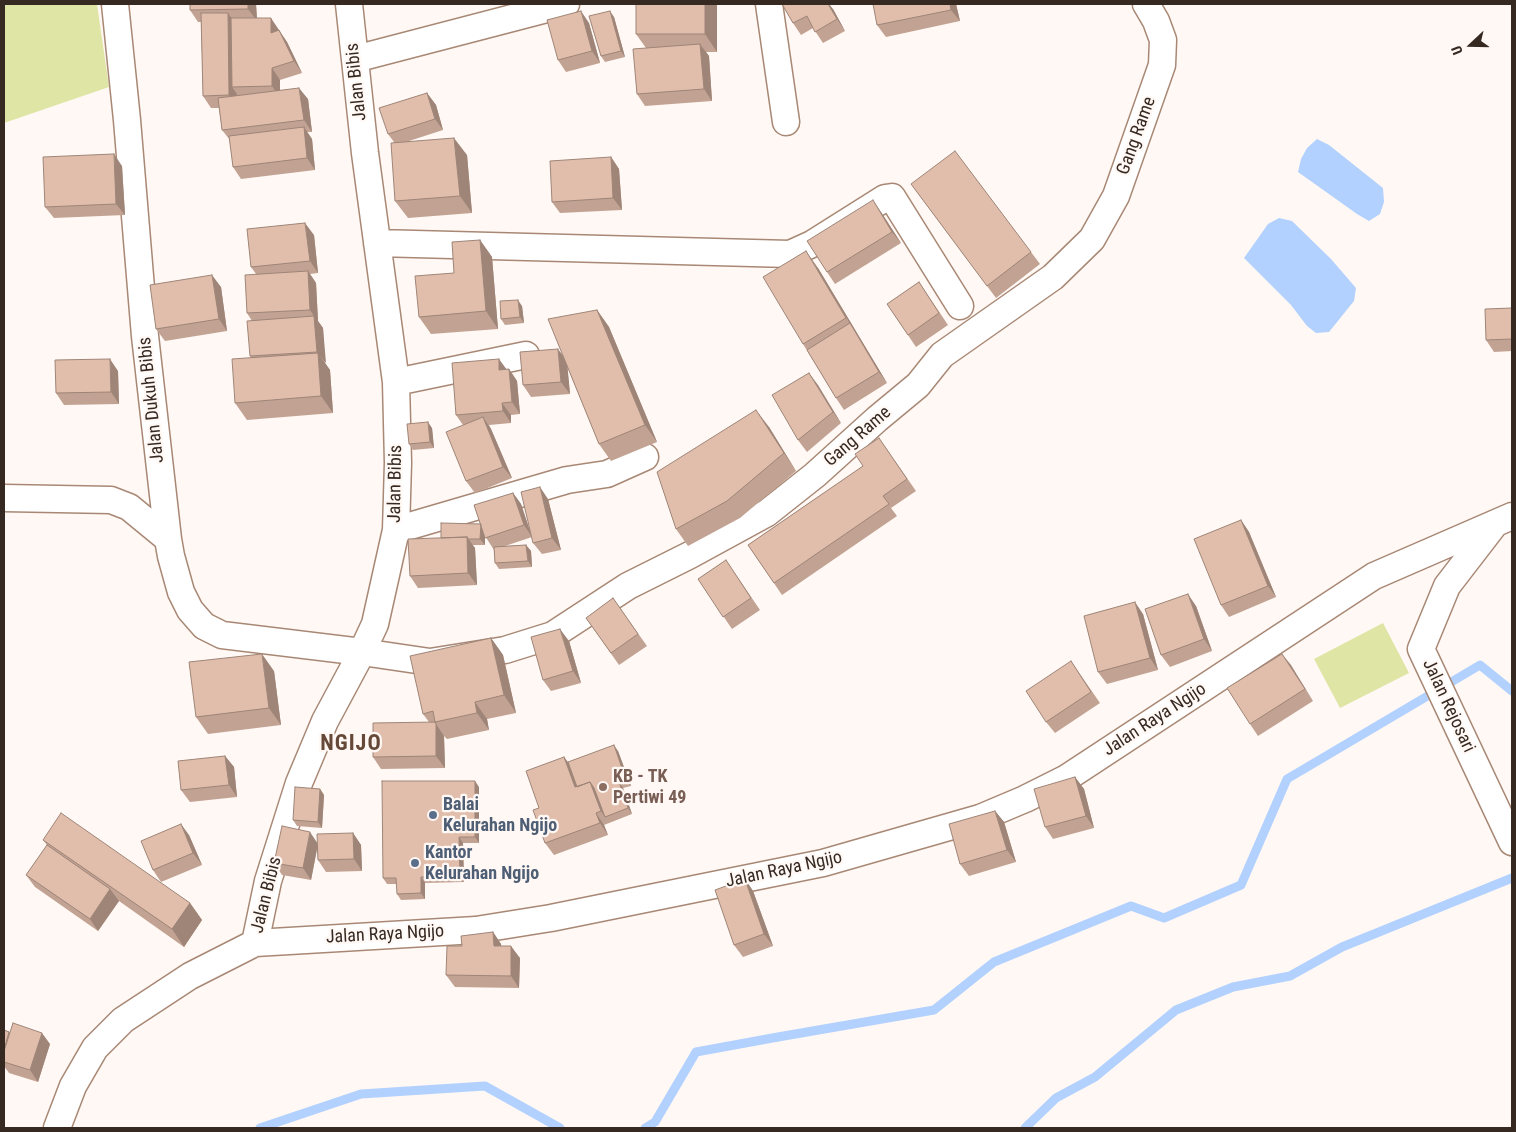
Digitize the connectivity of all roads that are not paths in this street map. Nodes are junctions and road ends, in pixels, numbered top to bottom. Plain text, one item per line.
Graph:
1 (115, 4) edge
2 (348, 4) edge
3 (566, 4) edge
4 (769, 4) edge
5 (1146, 4) edge
6 (355, 59) junction
7 (786, 122) dead end
8 (377, 243) junction
9 (960, 306) dead end
10 (526, 355) edge
11 (396, 382) junction
12 (645, 457) dead end
13 (4, 498) edge
14 (1504, 519) edge
15 (396, 530) junction
16 (168, 539) junction
17 (362, 652) junction
18 (1512, 842) edge
19 (255, 942) junction
20 (57, 1128) edge

1 - 16 street, Jalan Dukuh Bibis
2 - 6 street, Jalan Bibis
3 - 6 street
4 - 7 street
5 - 17 street, Gang Rame
6 - 8 street, Jalan Bibis
8 - 9 street
8 - 11 street, Jalan Bibis
10 - 11 street
11 - 15 street, Jalan Bibis
12 - 15 street
13 - 16 street
14 - 18 street, Jalan Rejosari
14 - 19 street, Jalan Raya Ngijo
15 - 17 street, Jalan Bibis
16 - 17 street, Jalan Dukuh Bibis
17 - 19 street, Jalan Bibis
19 - 20 street, Jalan Raya Ngijo

